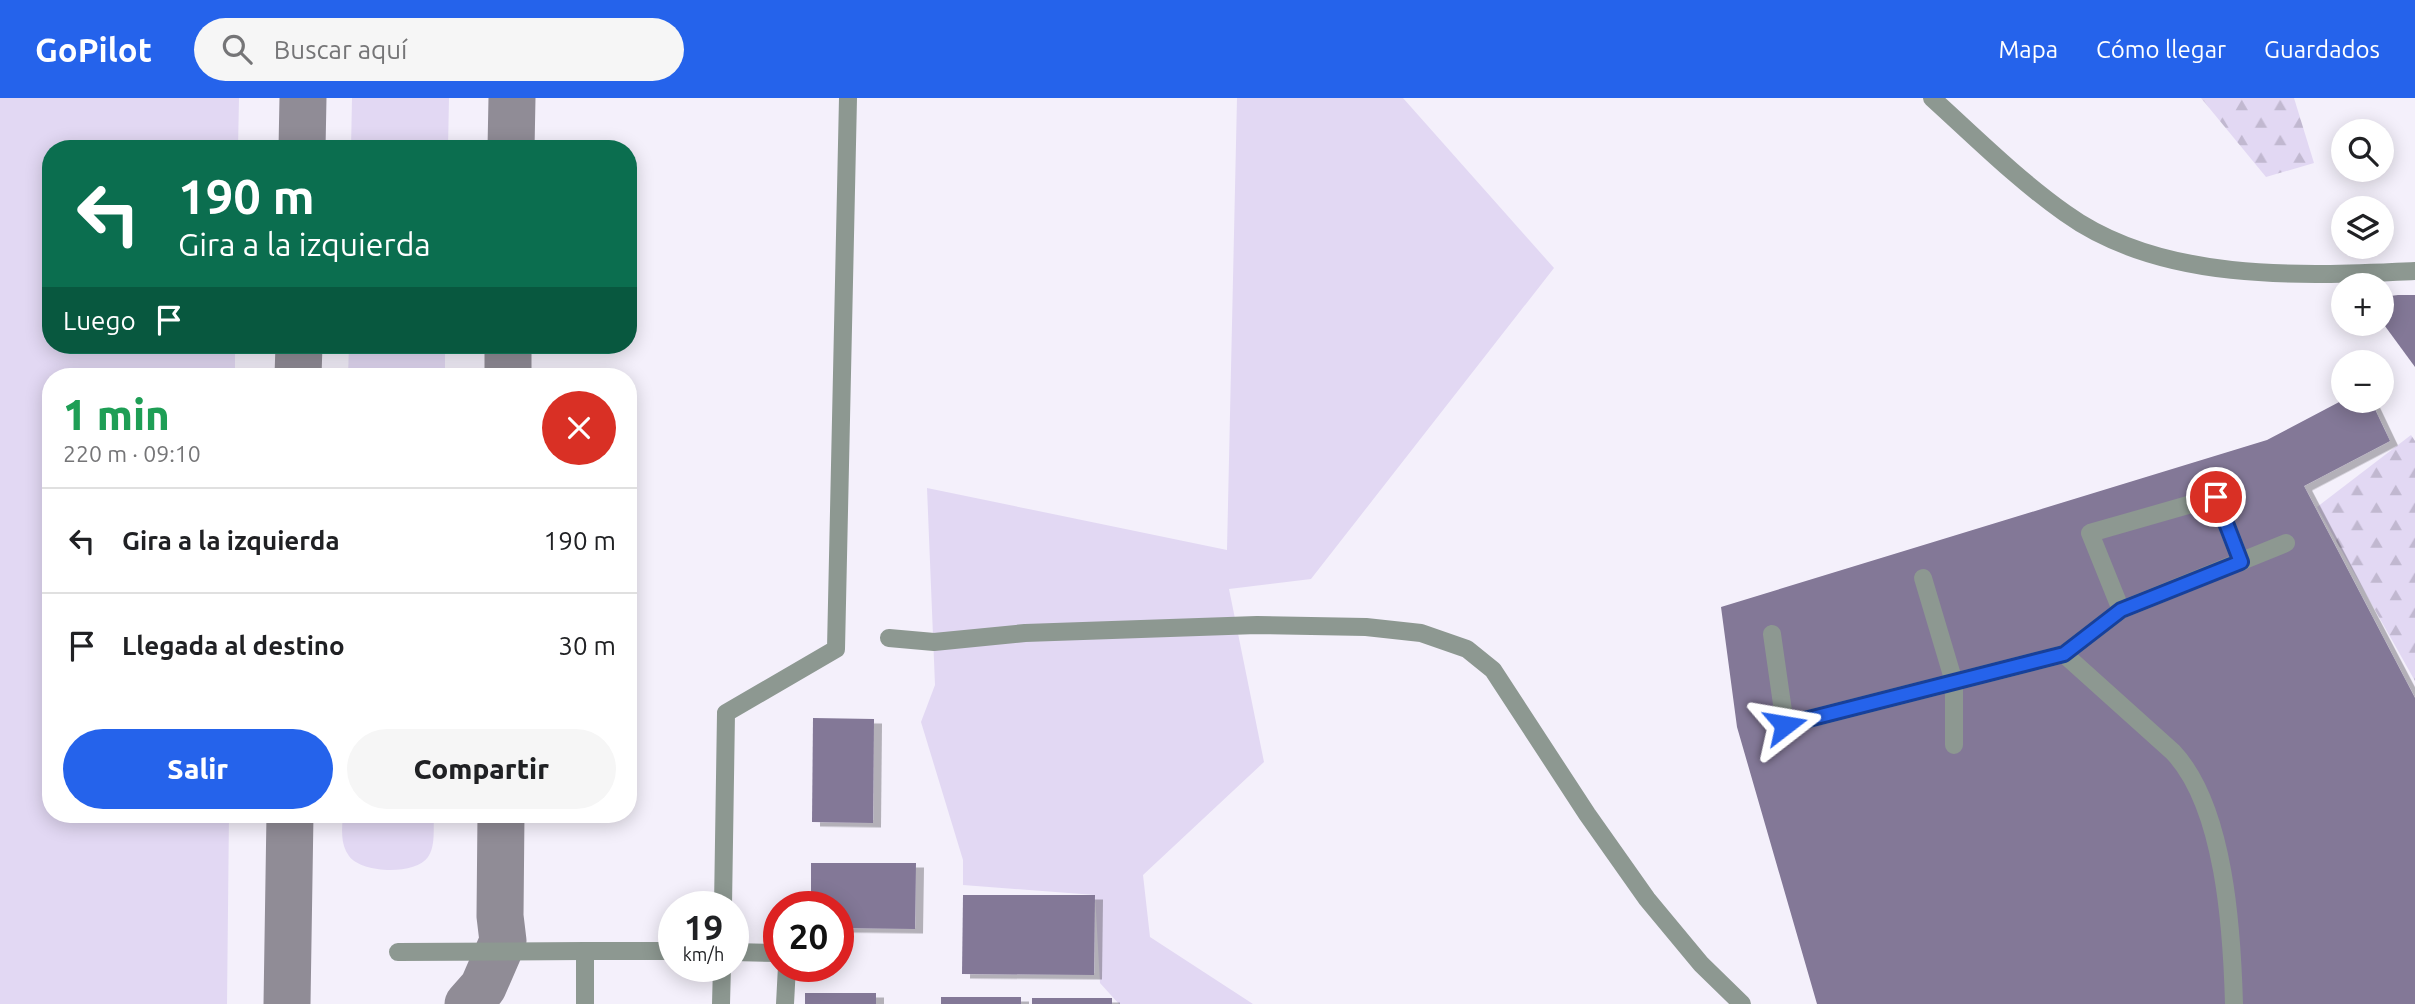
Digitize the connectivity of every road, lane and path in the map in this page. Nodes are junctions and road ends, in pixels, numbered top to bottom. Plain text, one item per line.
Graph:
1 (848, 98) edge
2 (1932, 98) edge
3 (2415, 271) edge
4 (2286, 543) dead end
5 (2241, 562) junction
6 (1923, 578) dead end
7 (2121, 610) junction
8 (1772, 634) dead end
9 (889, 638) dead end
10 (2064, 654) junction
11 (1954, 682) junction
12 (1954, 745) dead end
13 (723, 891) edge
14 (585, 951) junction
15 (658, 951) edge
16 (398, 952) dead end
17 (722, 982) edge
18 (786, 982) edge
19 (585, 1004) edge
20 (721, 1004) edge
21 (785, 1004) edge
22 (1742, 1004) edge
23 (2234, 1004) edge

1 - 13 street
2 - 3 street
4 - 5 street
5 - 7 street
5 - 7 street
6 - 11 street
7 - 10 street
8 - 11 street
9 - 22 street
10 - 11 street
10 - 23 street
11 - 12 street
14 - 15 street
14 - 16 street
14 - 19 street
17 - 20 street
18 - 21 street

